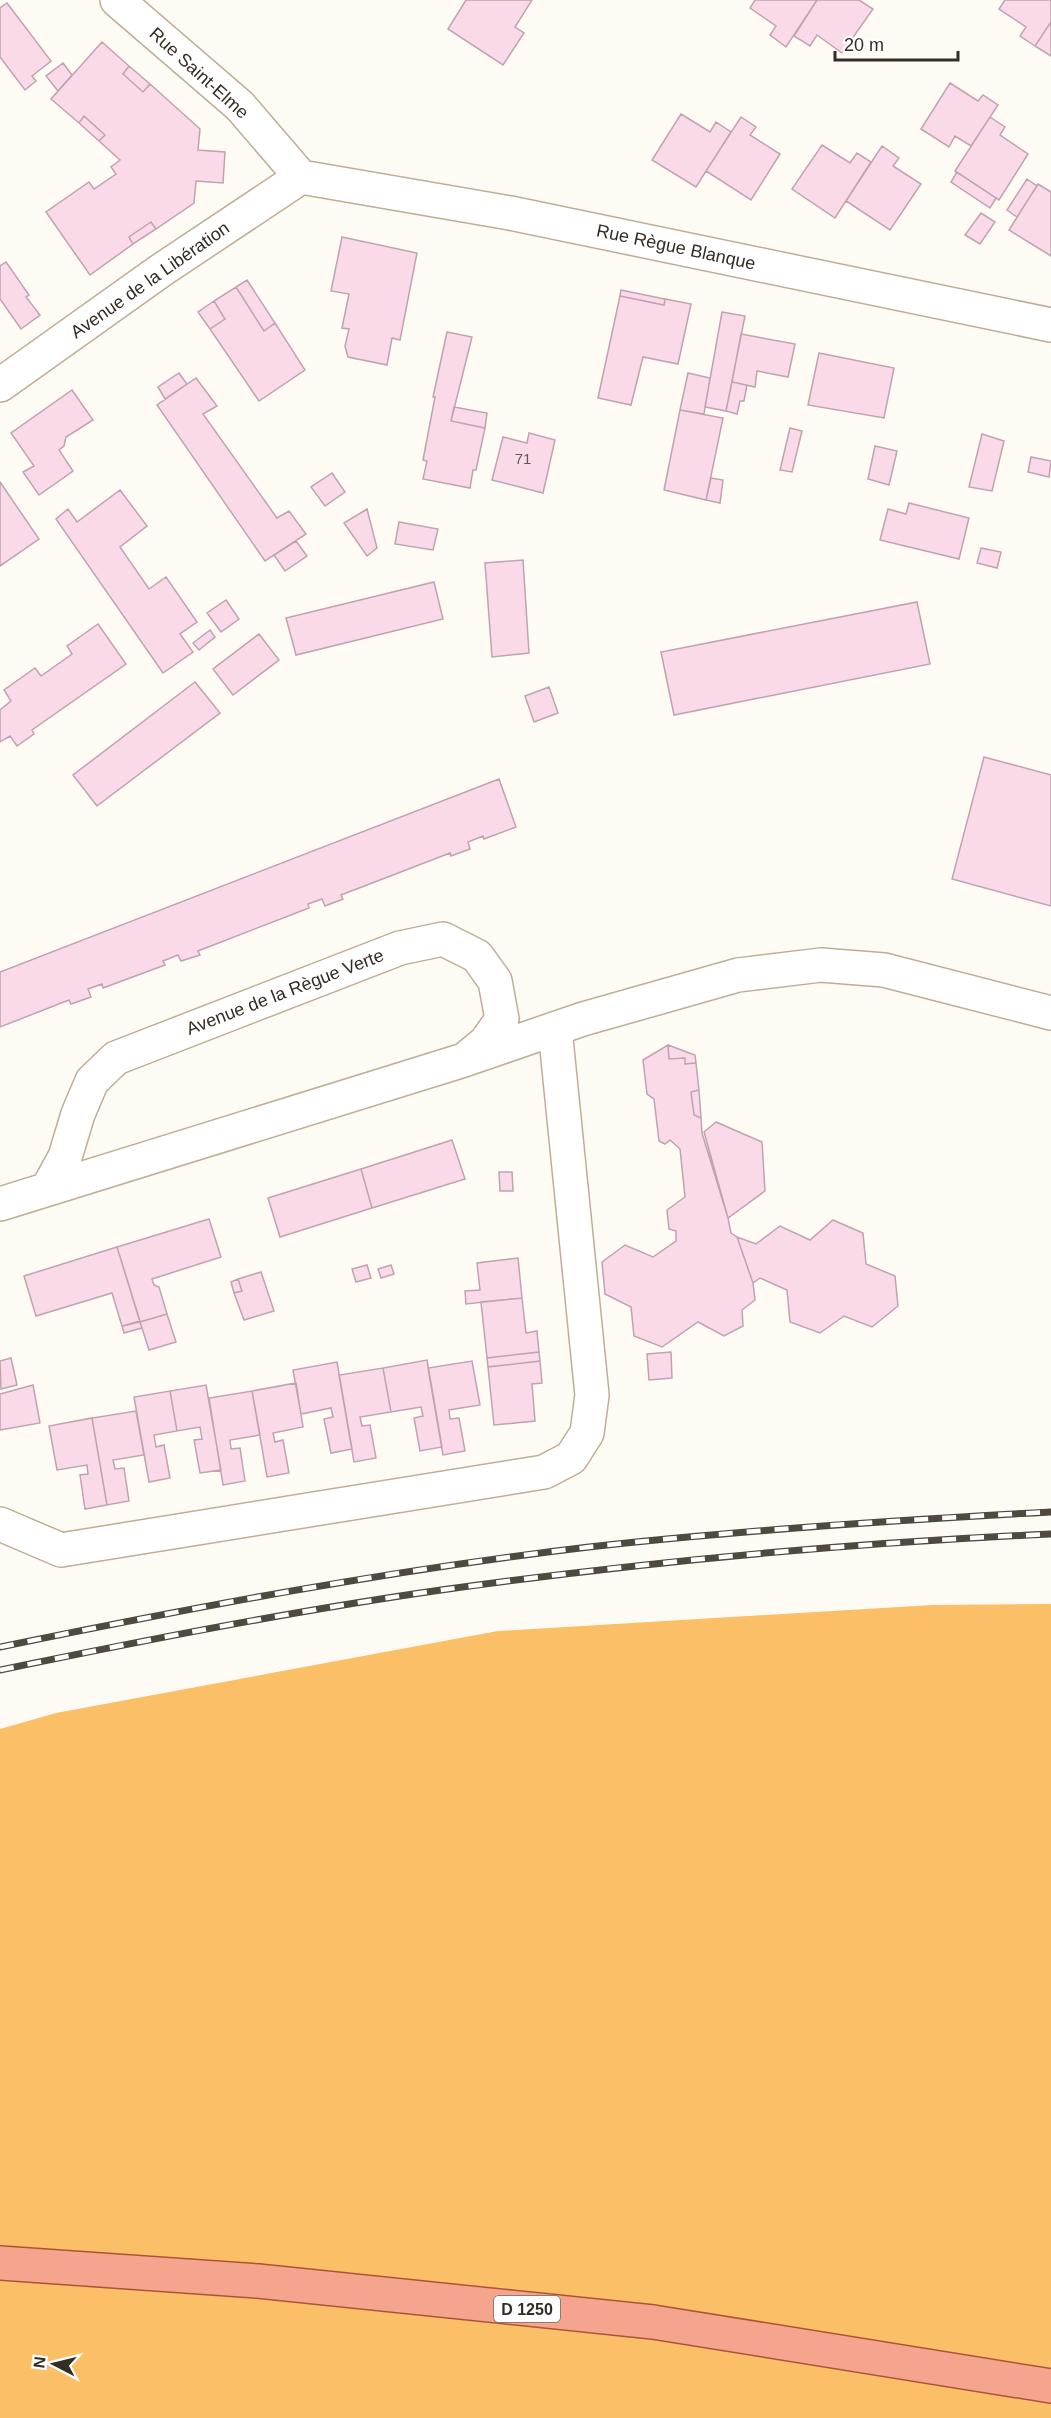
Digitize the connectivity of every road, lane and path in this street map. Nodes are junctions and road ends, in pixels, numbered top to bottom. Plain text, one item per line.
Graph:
1 (117, 0) edge
2 (301, 177) junction
3 (1051, 325) edge
4 (0, 385) edge
5 (1051, 1013) edge
6 (555, 1029) junction
7 (464, 1060) junction
8 (48, 1188) junction
9 (0, 1204) edge
10 (0, 1524) edge
11 (0, 2263) edge
12 (1051, 2386) edge

1 - 2 street, Rue Saint-Elme
2 - 3 street, Rue Règue Blanque
2 - 4 street, Avenue de la Libération
5 - 6 street, Avenue de la Règue Verte
6 - 7 street, Avenue de la Règue Verte
6 - 10 street
7 - 8 street, Avenue de la Règue Verte
7 - 8 street, Avenue de la Règue Verte
8 - 9 street, Avenue de la Règue Verte
11 - 12 main road, D 1250

